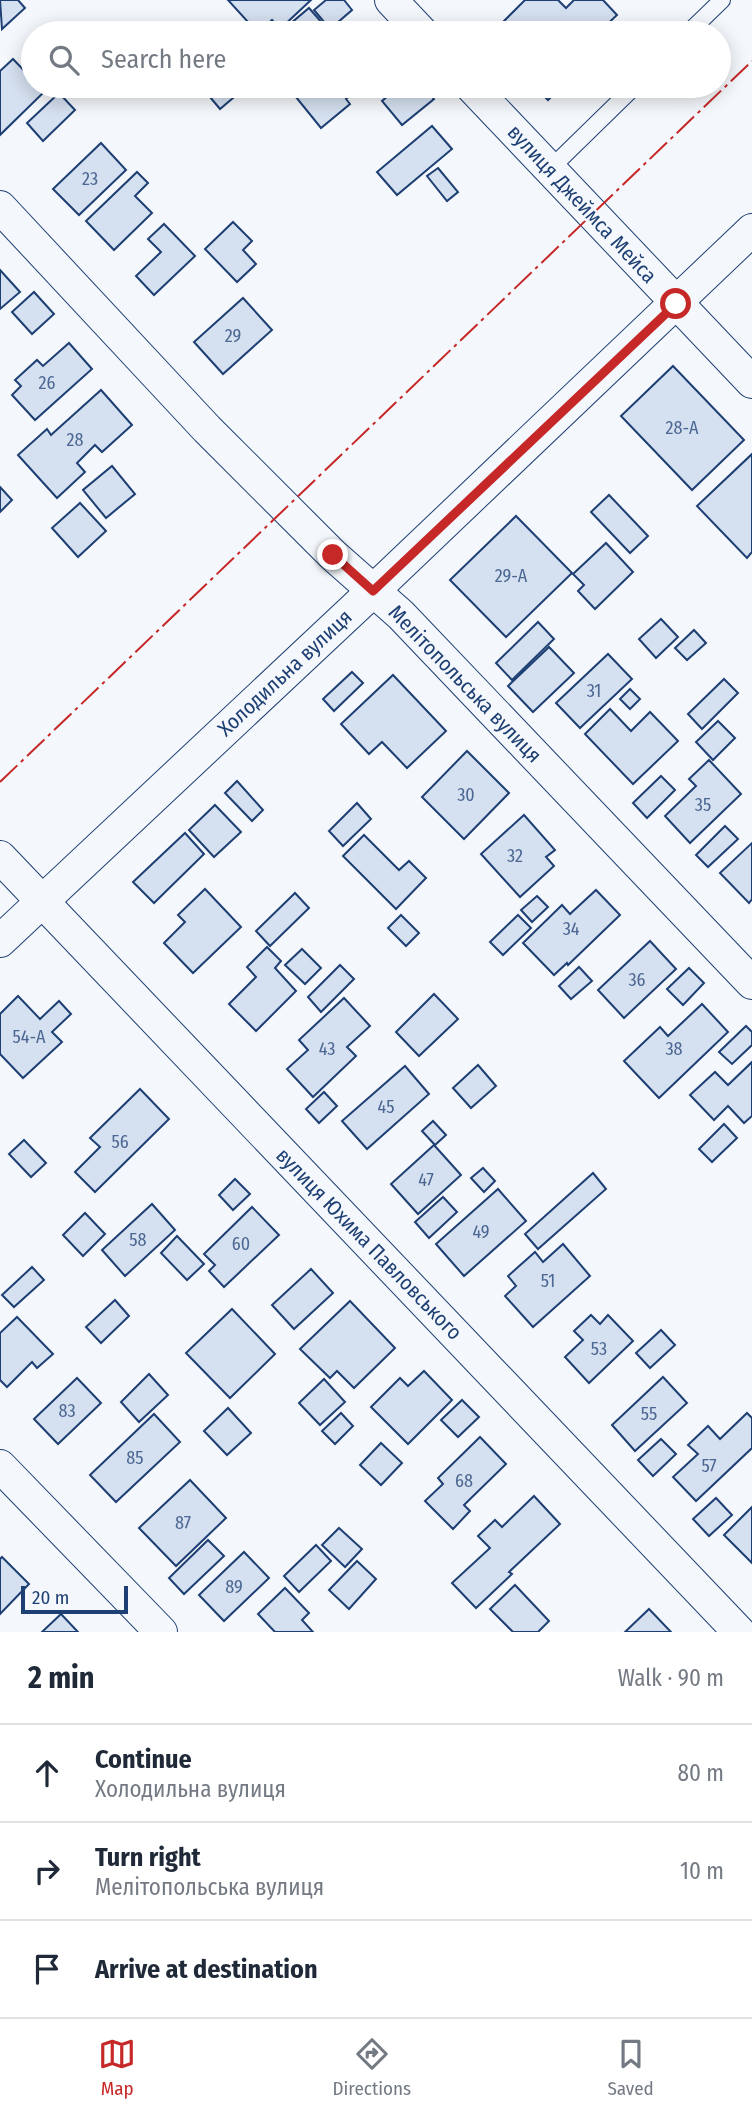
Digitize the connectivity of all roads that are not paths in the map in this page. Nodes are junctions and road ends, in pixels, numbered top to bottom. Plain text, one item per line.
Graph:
1 (391, 0) edge
2 (722, 0) edge
3 (411, 21) edge
4 (700, 21) edge
5 (482, 98) edge
6 (623, 98) edge
7 (550, 169) junction
8 (0, 207) edge
9 (752, 230) edge
10 (676, 304) junction
11 (752, 382) edge
12 (373, 591) junction
13 (0, 857) edge
14 (42, 900) junction
15 (0, 941) edge
16 (752, 983) edge
17 (0, 1466) edge
18 (161, 1632) edge
19 (739, 1632) edge

1 - 3 street
2 - 4 lane
5 - 7 street, вулиця Джеймса Мейса
6 - 7 lane
7 - 10 street, вулиця Джеймса Мейса
8 - 12 street, Мелітопольська вулиця
9 - 10 street, Холодильна вулиця
10 - 11 street, вулиця Джеймса Мейса
10 - 12 street, Холодильна вулиця
12 - 14 street, Холодильна вулиця
12 - 16 street, Мелітопольська вулиця
13 - 14 street, вулиця Юхима Павловського
14 - 15 street, Холодильна вулиця
14 - 19 street, вулиця Юхима Павловського
17 - 18 street

